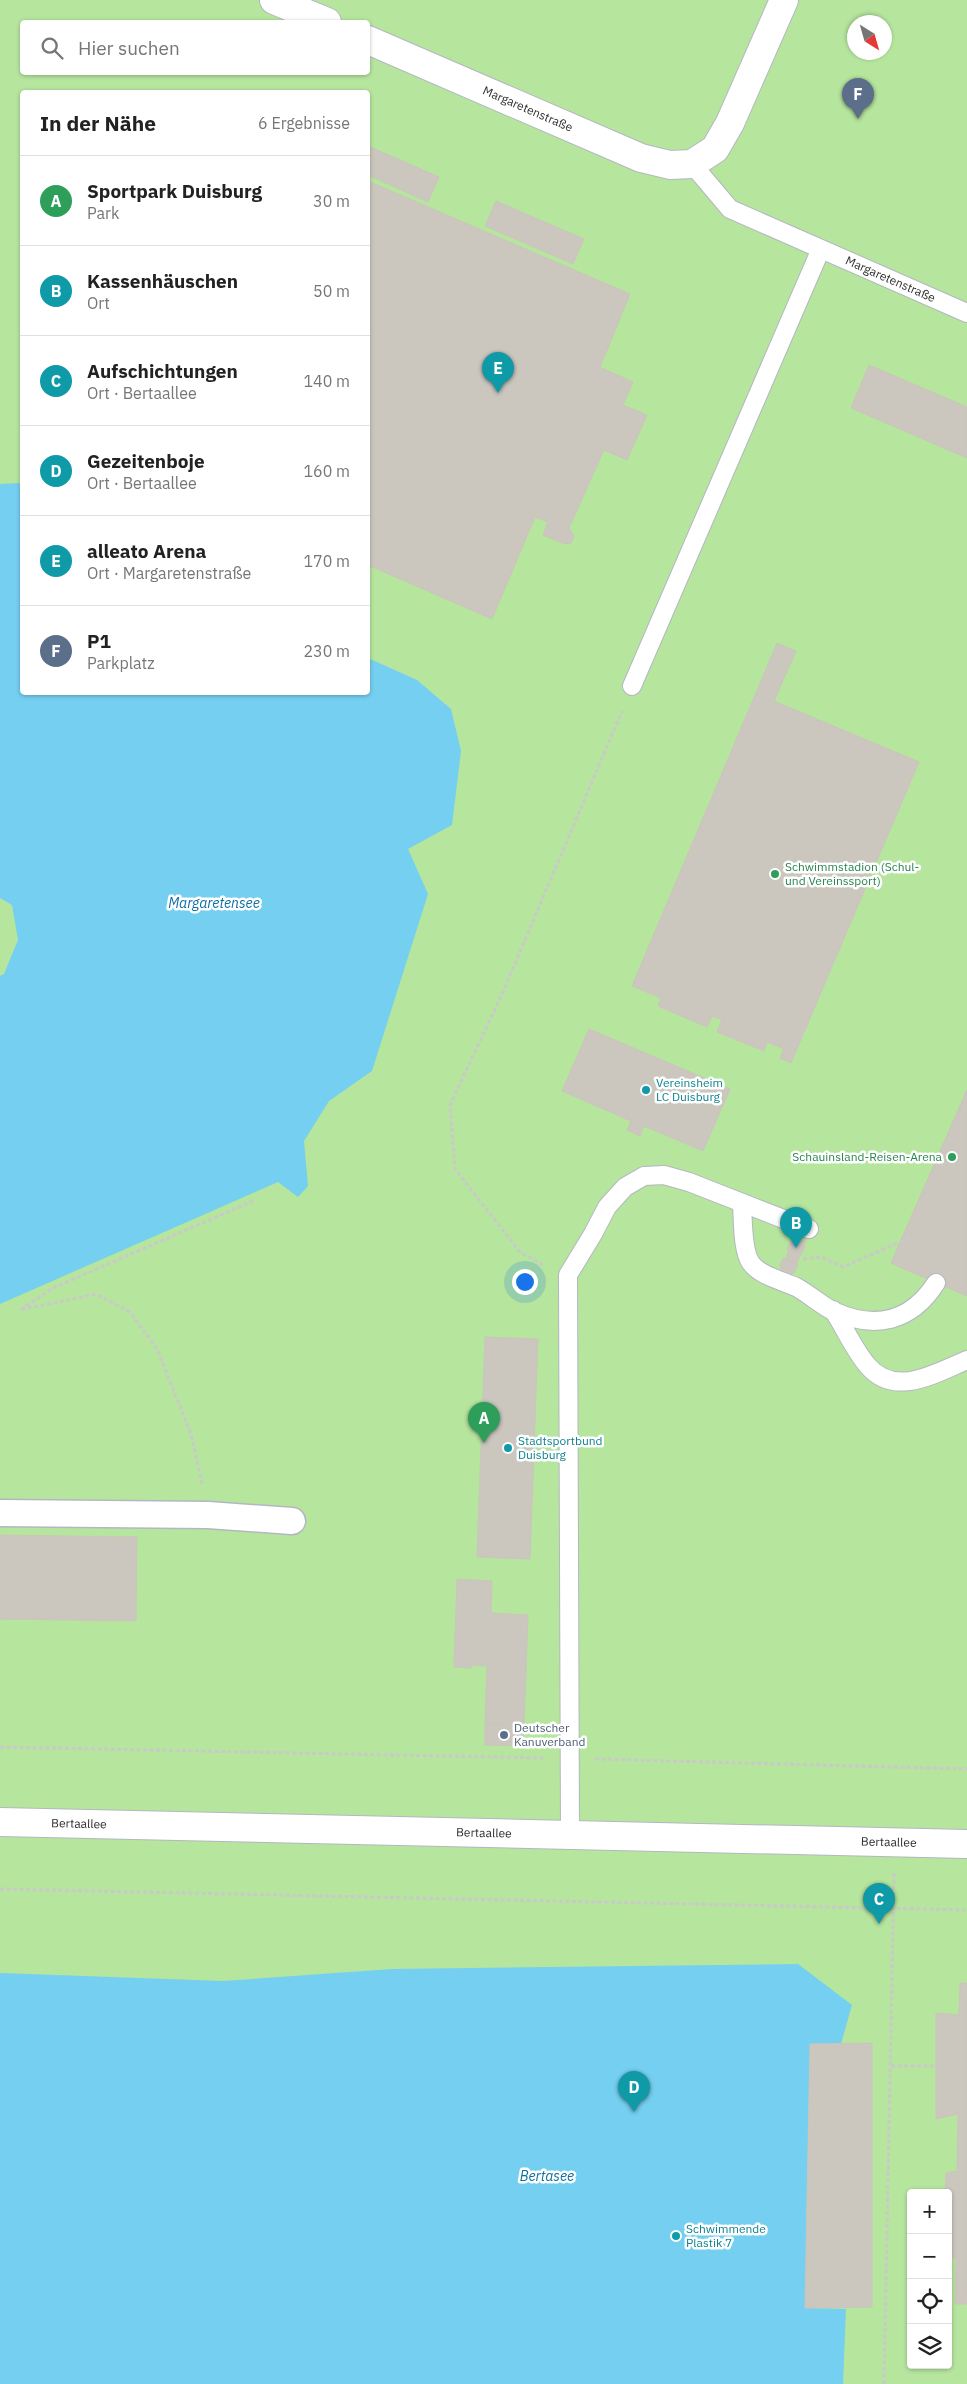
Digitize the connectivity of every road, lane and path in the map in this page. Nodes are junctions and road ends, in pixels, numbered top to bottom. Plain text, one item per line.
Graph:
1 (274, 0) edge
2 (784, 0) edge
3 (321, 20) edge
4 (370, 41) edge
5 (692, 164) junction
6 (820, 250) junction
7 (967, 313) edge
8 (632, 686) joint
9 (253, 1201) dead end
10 (742, 1203) junction
11 (809, 1228) dead end
12 (909, 1238) dead end
13 (873, 1253) dead end
14 (936, 1283) dead end
15 (567, 1300) junction
16 (832, 1310) junction
17 (967, 1360) edge
18 (0, 1513) edge
19 (208, 1515) junction
20 (292, 1521) dead end
21 (0, 1747) edge
22 (569, 1759) junction
23 (967, 1768) edge
24 (0, 1822) edge
25 (570, 1836) junction
26 (967, 1844) edge
27 (0, 1889) edge
28 (894, 1908) junction
29 (967, 1910) edge
30 (890, 2066) junction
31 (936, 2066) dead end
32 (884, 2384) edge

1 - 3 street
2 - 5 street
4 - 5 street, Margaretenstraße
5 - 6 lane, Margaretenstraße
6 - 7 lane, Margaretenstraße
6 - 8 lane
8 - 15 path
9 - 19 path
10 - 11 lane
10 - 15 lane
10 - 16 lane
12 - 13 path
14 - 16 lane
15 - 22 lane
16 - 17 lane
18 - 19 street
19 - 20 street
21 - 22 path
22 - 23 path
22 - 25 lane
24 - 25 street, Bertaallee
25 - 26 street, Bertaallee
27 - 28 path
28 - 29 path
28 - 30 path
30 - 31 path
30 - 32 path

